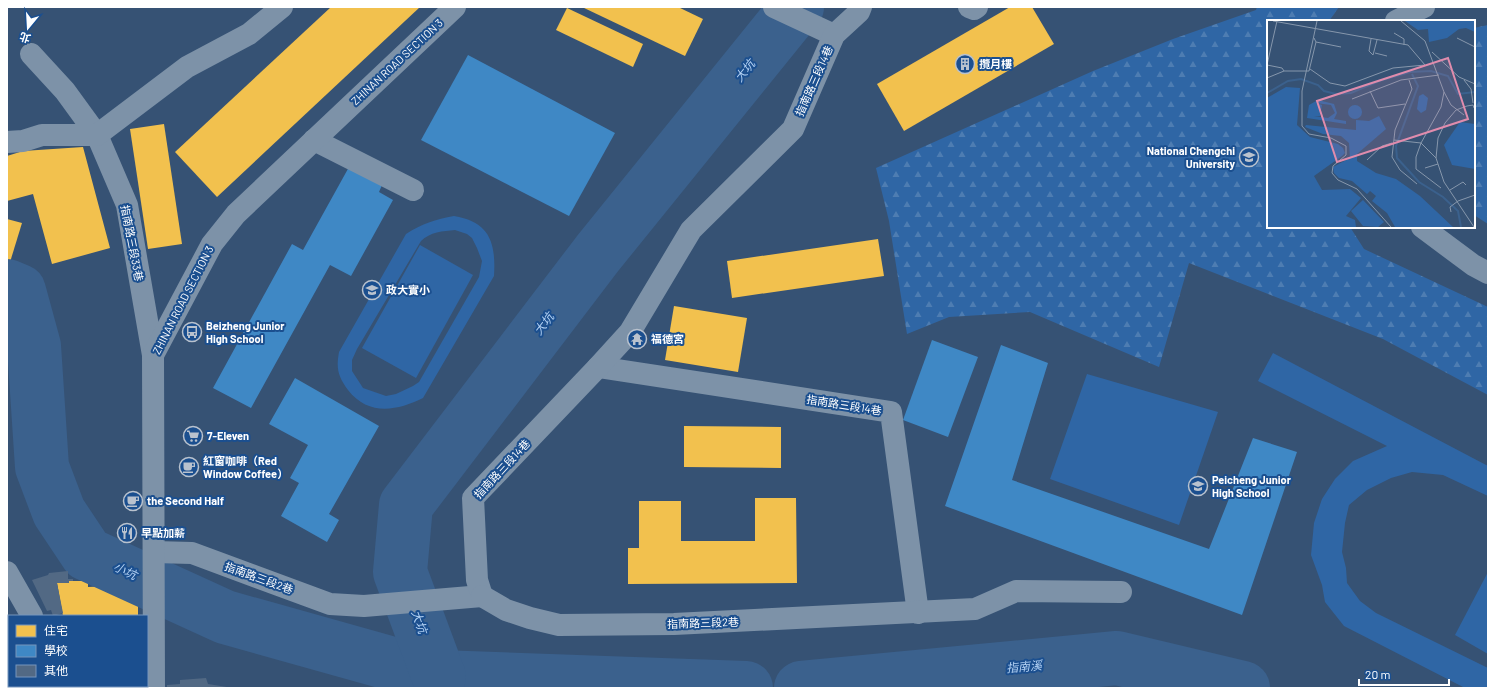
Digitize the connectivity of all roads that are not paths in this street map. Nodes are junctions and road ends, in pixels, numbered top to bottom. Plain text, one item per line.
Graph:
1 (282, 7) edge
2 (455, 7) edge
3 (774, 7) edge
4 (969, 7) edge
5 (977, 7) edge
6 (1424, 7) edge
7 (866, 9) edge
8 (1398, 20) edge
9 (834, 35) junction
10 (31, 54) dead end
11 (97, 135) junction
12 (314, 140) junction
13 (7, 142) edge
14 (413, 190) dead end
15 (1423, 228) edge
16 (1488, 273) edge
17 (153, 355) junction
18 (598, 367) junction
19 (154, 552) junction
20 (7, 572) edge
21 (1121, 592) dead end
22 (473, 597) junction
23 (924, 612) junction
24 (31, 615) edge
25 (154, 688) edge

1 - 11 street
2 - 12 street, ZHINAN ROAD SECTION 3
3 - 9 street
4 - 5 street
6 - 8 street
7 - 9 street
9 - 18 street, 指南路三段14巷
10 - 11 street, 指南路三段33巷
11 - 13 street
11 - 17 street, 指南路三段33巷
12 - 14 street
12 - 17 street, ZHINAN ROAD SECTION 3
15 - 16 street
17 - 19 street, ZHINAN ROAD SECTION 3
18 - 22 street, 指南路三段14巷
18 - 23 street, 指南路三段14巷
19 - 22 street, 指南路三段2巷
19 - 25 street, ZHINAN ROAD SECTION 3
20 - 24 street
21 - 23 street, 指南路三段2巷
22 - 23 street, 指南路三段2巷

